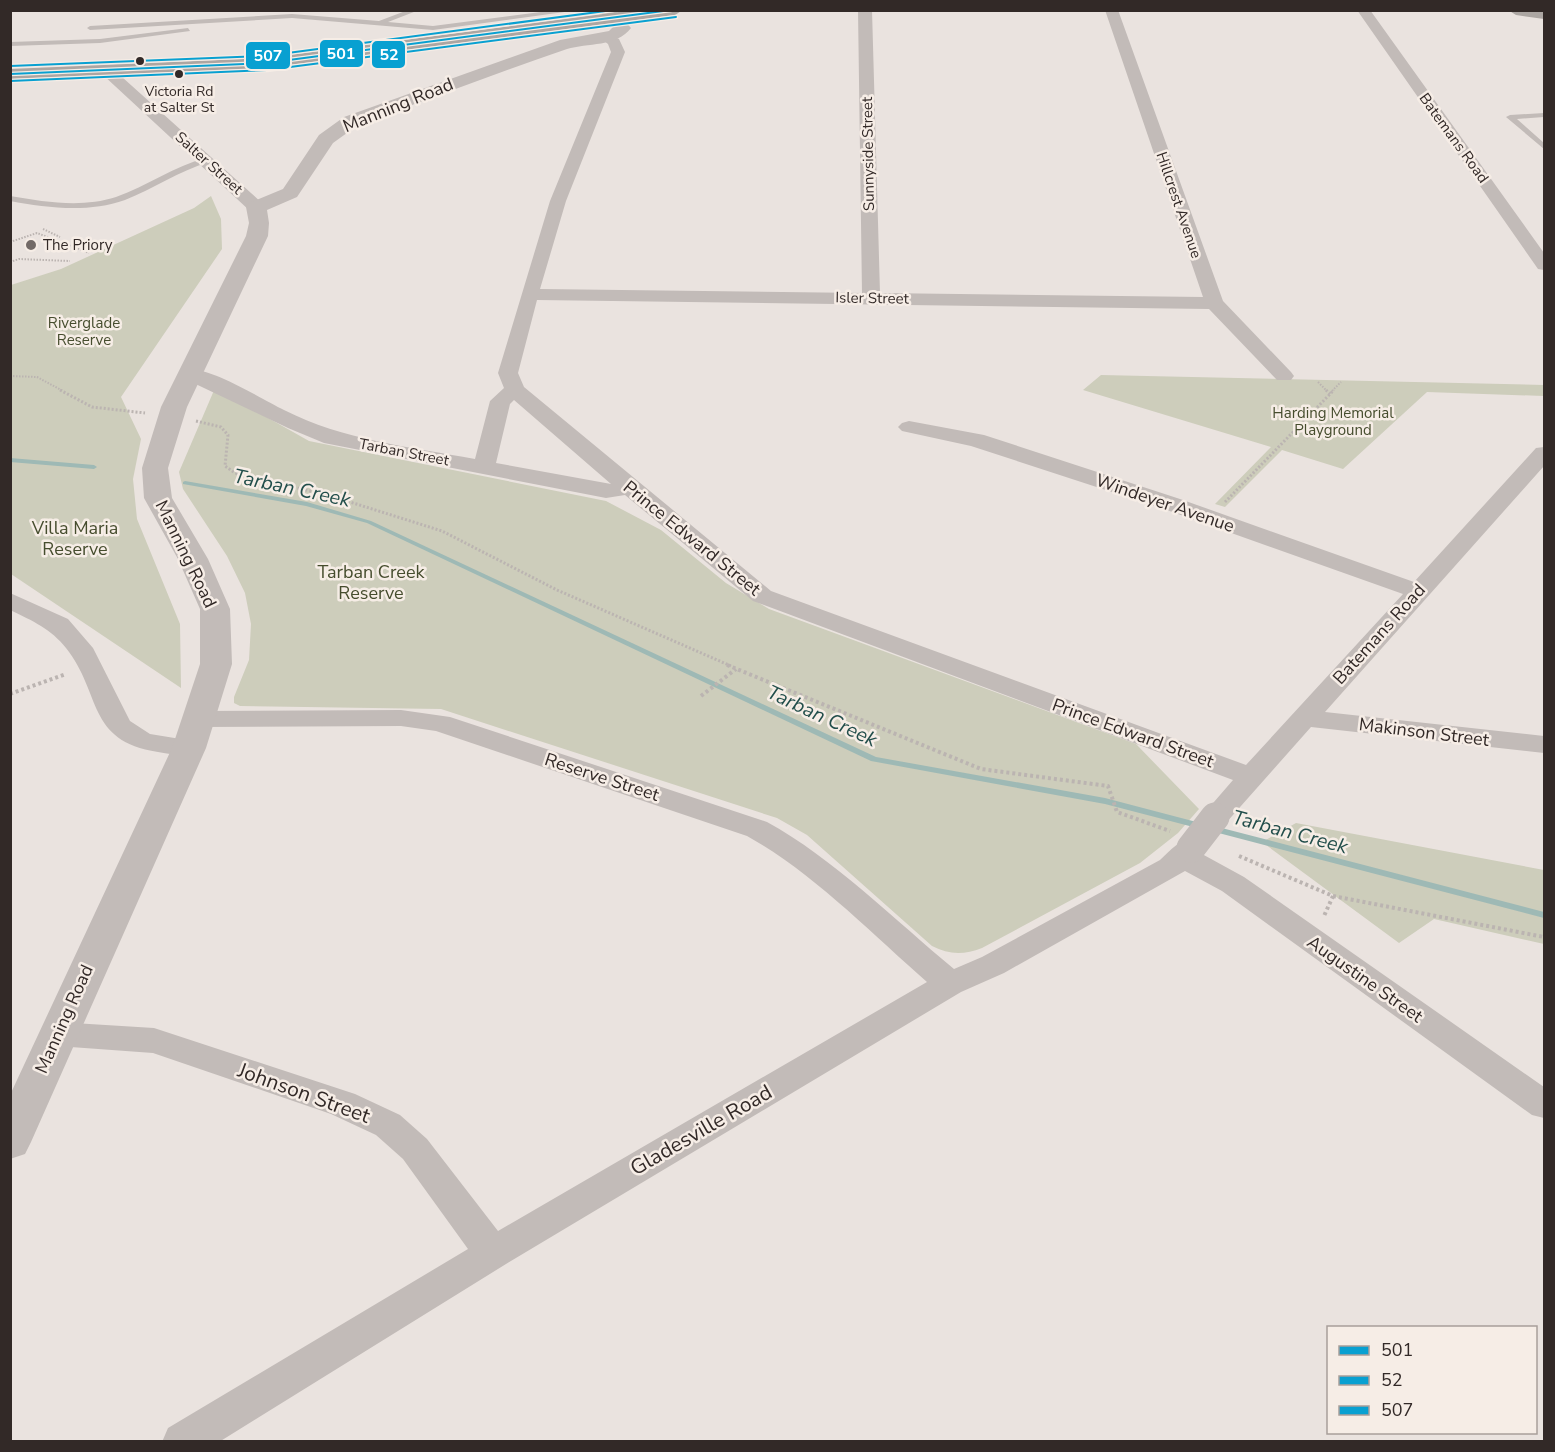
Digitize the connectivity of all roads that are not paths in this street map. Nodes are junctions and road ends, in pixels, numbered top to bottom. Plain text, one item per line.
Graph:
1 (214, 10) edge
2 (295, 10) edge
3 (416, 10) edge
4 (576, 10) edge
5 (675, 10) edge
6 (865, 10) edge
7 (1111, 10) edge
8 (1363, 10) edge
9 (1516, 10) edge
10 (1545, 14) edge
11 (265, 16) junction
12 (616, 20) edge
13 (200, 22) junction
14 (376, 24) junction
15 (90, 28) dead end
16 (10, 44) edge
17 (10, 69) edge
18 (107, 71) junction
19 (10, 74) edge
20 (1545, 115) edge
21 (1545, 147) edge
22 (206, 160) junction
23 (10, 198) edge
24 (256, 207) junction
25 (1545, 265) edge
26 (529, 294) junction
27 (871, 297) junction
28 (1214, 303) junction
29 (190, 374) junction
30 (1284, 376) dead end
31 (515, 390) junction
32 (909, 427) dead end
33 (1545, 453) edge
34 (484, 467) junction
35 (630, 488) junction
36 (1417, 591) junction
37 (10, 600) edge
38 (1304, 718) junction
39 (194, 733) junction
40 (1545, 745) edge
41 (1250, 776) junction
42 (1215, 817) joint
43 (1187, 852) junction
44 (950, 984) junction
45 (57, 1034) junction
46 (1545, 1105) edge
47 (10, 1142) edge
48 (493, 1253) junction
49 (182, 1442) edge

1 - 13 lane
2 - 11 lane
3 - 14 lane
4 - 14 lane
5 - 12 highway
6 - 27 street, Sunnyside Street
7 - 28 street, Hillcrest Avenue
8 - 25 street, Batemans Road
9 - 10 highway
11 - 13 lane
11 - 14 lane
11 - 16 lane
12 - 17 highway
12 - 18 highway
12 - 24 street, Manning Road
12 - 26 street
13 - 15 lane
18 - 19 highway
18 - 22 street, Salter Street
20 - 21 lane
22 - 23 lane
22 - 24 street, Salter Street
24 - 29 street, Manning Road
26 - 27 street, Isler Street
26 - 31 street
27 - 28 street, Isler Street
28 - 30 street, Hillcrest Avenue
29 - 34 street, Tarban Street
29 - 39 street, Manning Road
31 - 34 street
31 - 35 street, Prince Edward Street
32 - 36 street, Windeyer Avenue
33 - 36 street, Batemans Road
34 - 35 street, Tarban Street
35 - 41 street, Prince Edward Street
36 - 38 street, Batemans Road
37 - 39 street, Reserve Street
38 - 40 street, Makinson Street
38 - 41 street, Batemans Road
39 - 44 street, Reserve Street
39 - 45 street, Manning Road
41 - 42 street, Batemans Road
42 - 43 street, Gladesville Road, bridge
43 - 44 street, Gladesville Road
43 - 46 street, Augustine Street
44 - 48 street, Gladesville Road
45 - 47 street, Manning Road
45 - 48 street, Johnson Street
48 - 49 street, Gladesville Road

